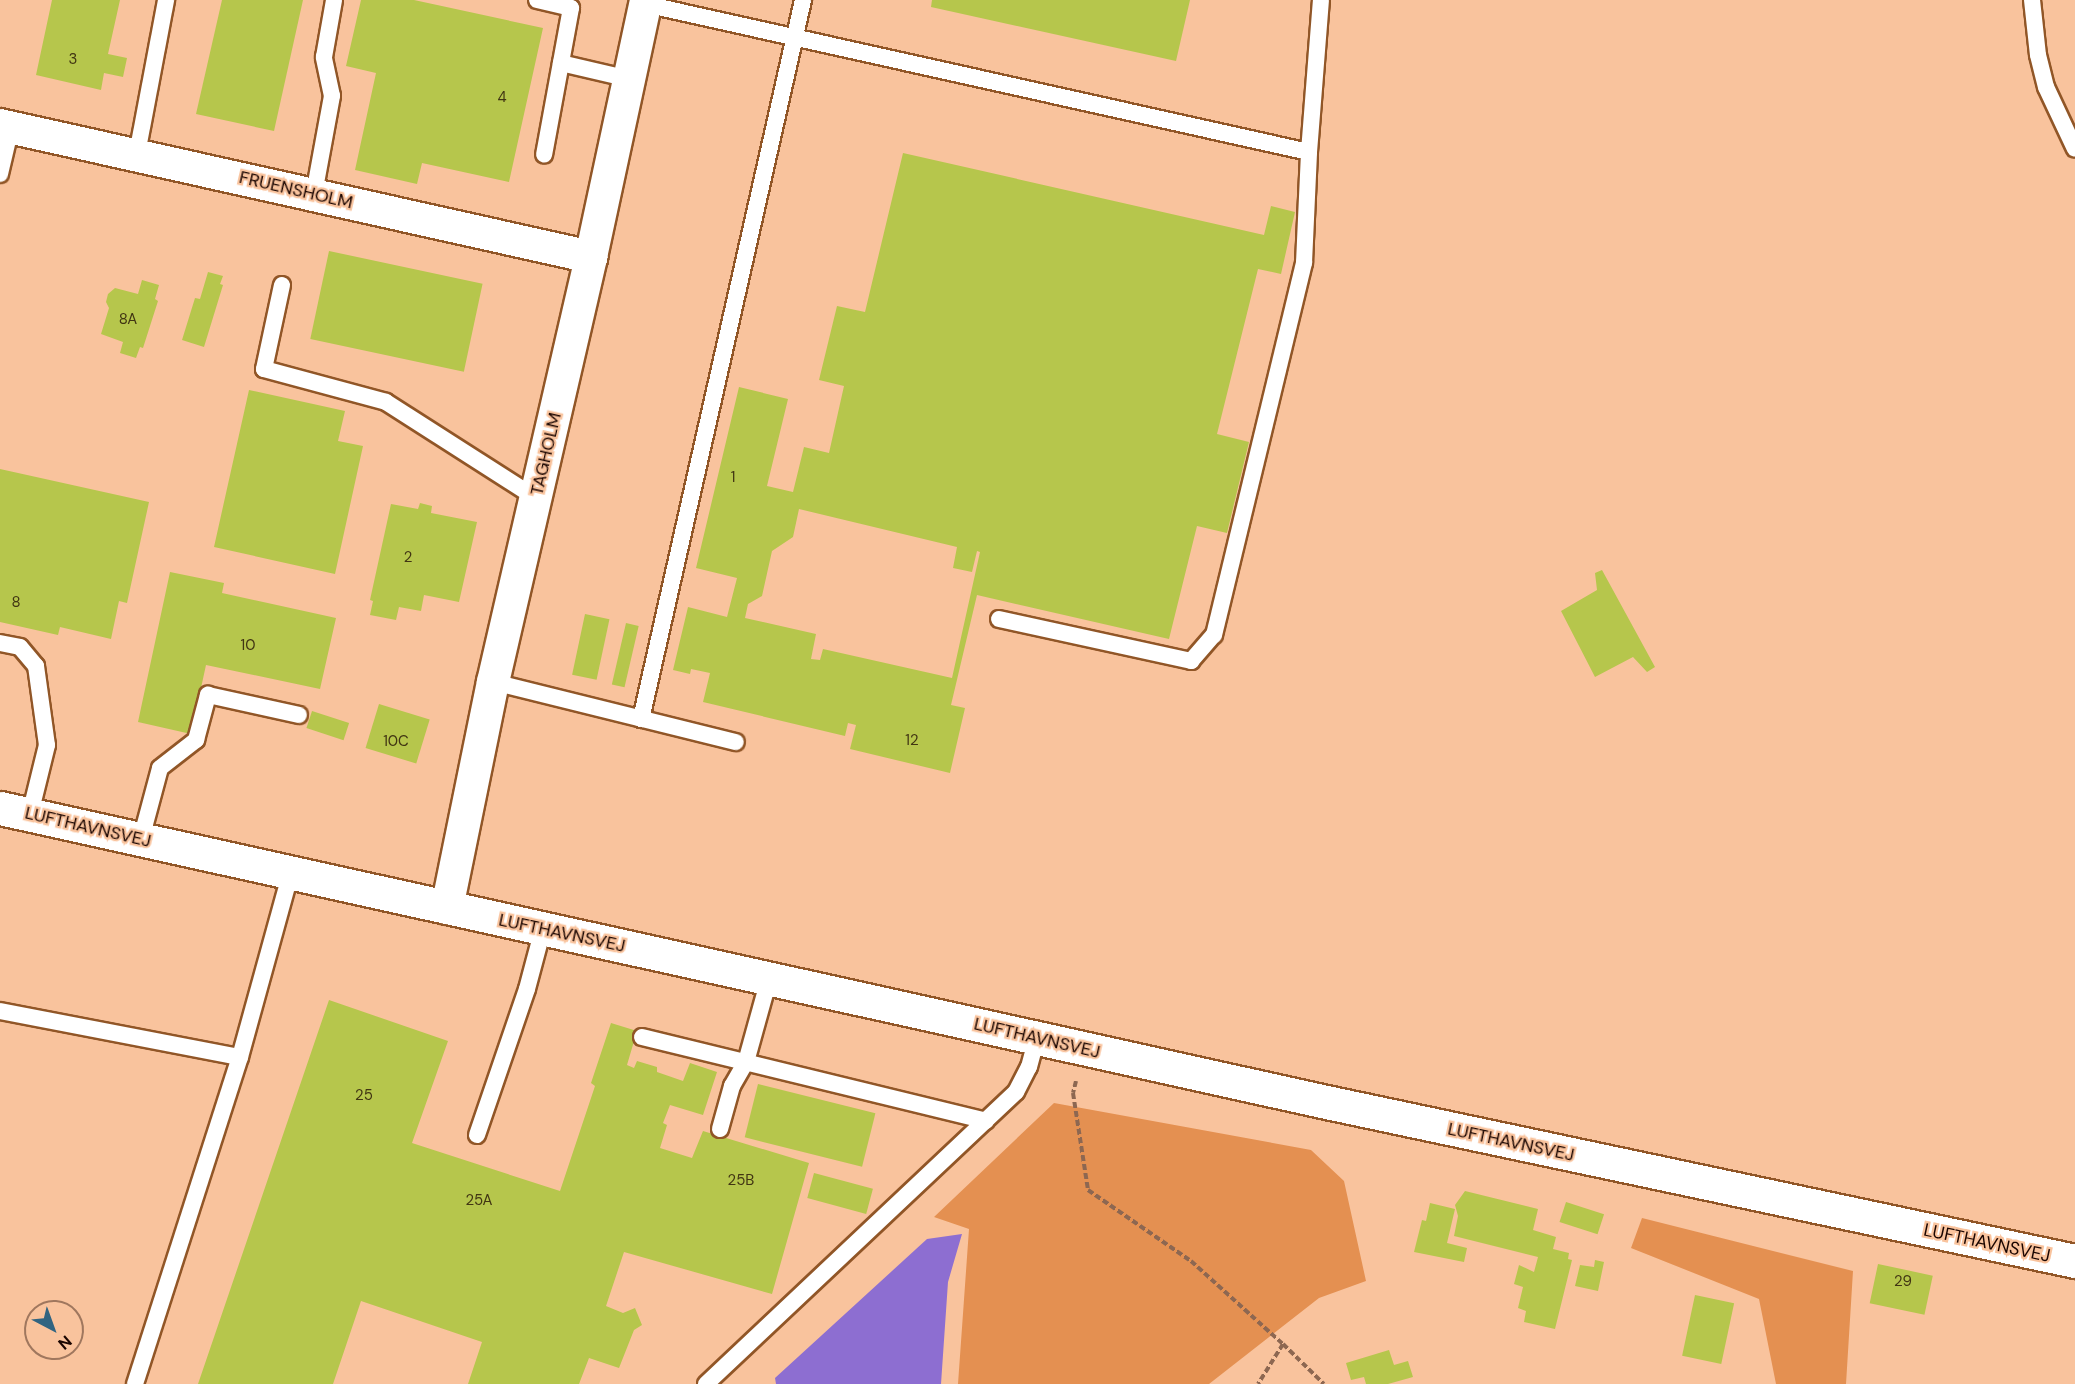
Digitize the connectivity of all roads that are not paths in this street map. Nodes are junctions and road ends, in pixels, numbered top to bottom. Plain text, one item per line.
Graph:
1 (166, 0) edge
2 (334, 0) edge
3 (537, 0) edge
4 (803, 0) edge
5 (1321, 0) edge
6 (2032, 0) edge
7 (645, 2) edge
8 (794, 39) junction
9 (561, 63) junction
10 (629, 79) junction
11 (5, 126) edge
12 (2075, 149) edge
13 (1309, 152) junction
14 (137, 154) junction
15 (544, 155) dead end
16 (0, 174) edge
17 (314, 194) junction
18 (591, 257) junction
19 (282, 285) dead end
20 (536, 498) junction
21 (999, 619) dead end
22 (0, 643) edge
23 (493, 682) junction
24 (299, 715) dead end
25 (641, 719) junction
26 (736, 742) dead end
27 (15, 811) edge
28 (141, 839) junction
29 (291, 872) junction
30 (447, 908) junction
31 (543, 929) junction
32 (769, 979) junction
33 (0, 1011) edge
34 (642, 1036) dead end
35 (1037, 1038) junction
36 (240, 1057) junction
37 (746, 1062) junction
38 (986, 1121) junction
39 (720, 1129) dead end
40 (477, 1135) dead end
41 (2075, 1261) edge
42 (135, 1384) edge
43 (706, 1384) edge

1 - 14 lane
2 - 17 lane
3 - 9 lane
4 - 8 lane
5 - 13 lane
6 - 12 lane
7 - 8 lane
7 - 10 street, TAGHOLM
8 - 13 lane
8 - 25 lane
9 - 10 lane
9 - 15 lane
10 - 18 street, TAGHOLM
11 - 14 street, FRUENSHOLM
11 - 16 lane
13 - 21 lane
14 - 17 street, FRUENSHOLM
17 - 18 street, FRUENSHOLM
18 - 20 street, TAGHOLM
19 - 20 lane
20 - 23 street, TAGHOLM
22 - 27 lane
23 - 25 lane
23 - 30 street, TAGHOLM
24 - 28 lane
25 - 26 lane
27 - 28 street, LUFTHAVNSVEJ
28 - 29 street, LUFTHAVNSVEJ
29 - 30 street, LUFTHAVNSVEJ
29 - 36 lane
30 - 31 street, LUFTHAVNSVEJ
31 - 32 street, LUFTHAVNSVEJ
31 - 40 lane
32 - 35 street, LUFTHAVNSVEJ
32 - 37 lane
33 - 36 lane
34 - 37 lane
35 - 38 lane
35 - 41 street, LUFTHAVNSVEJ
36 - 42 lane
37 - 38 lane
37 - 39 lane
38 - 43 lane

